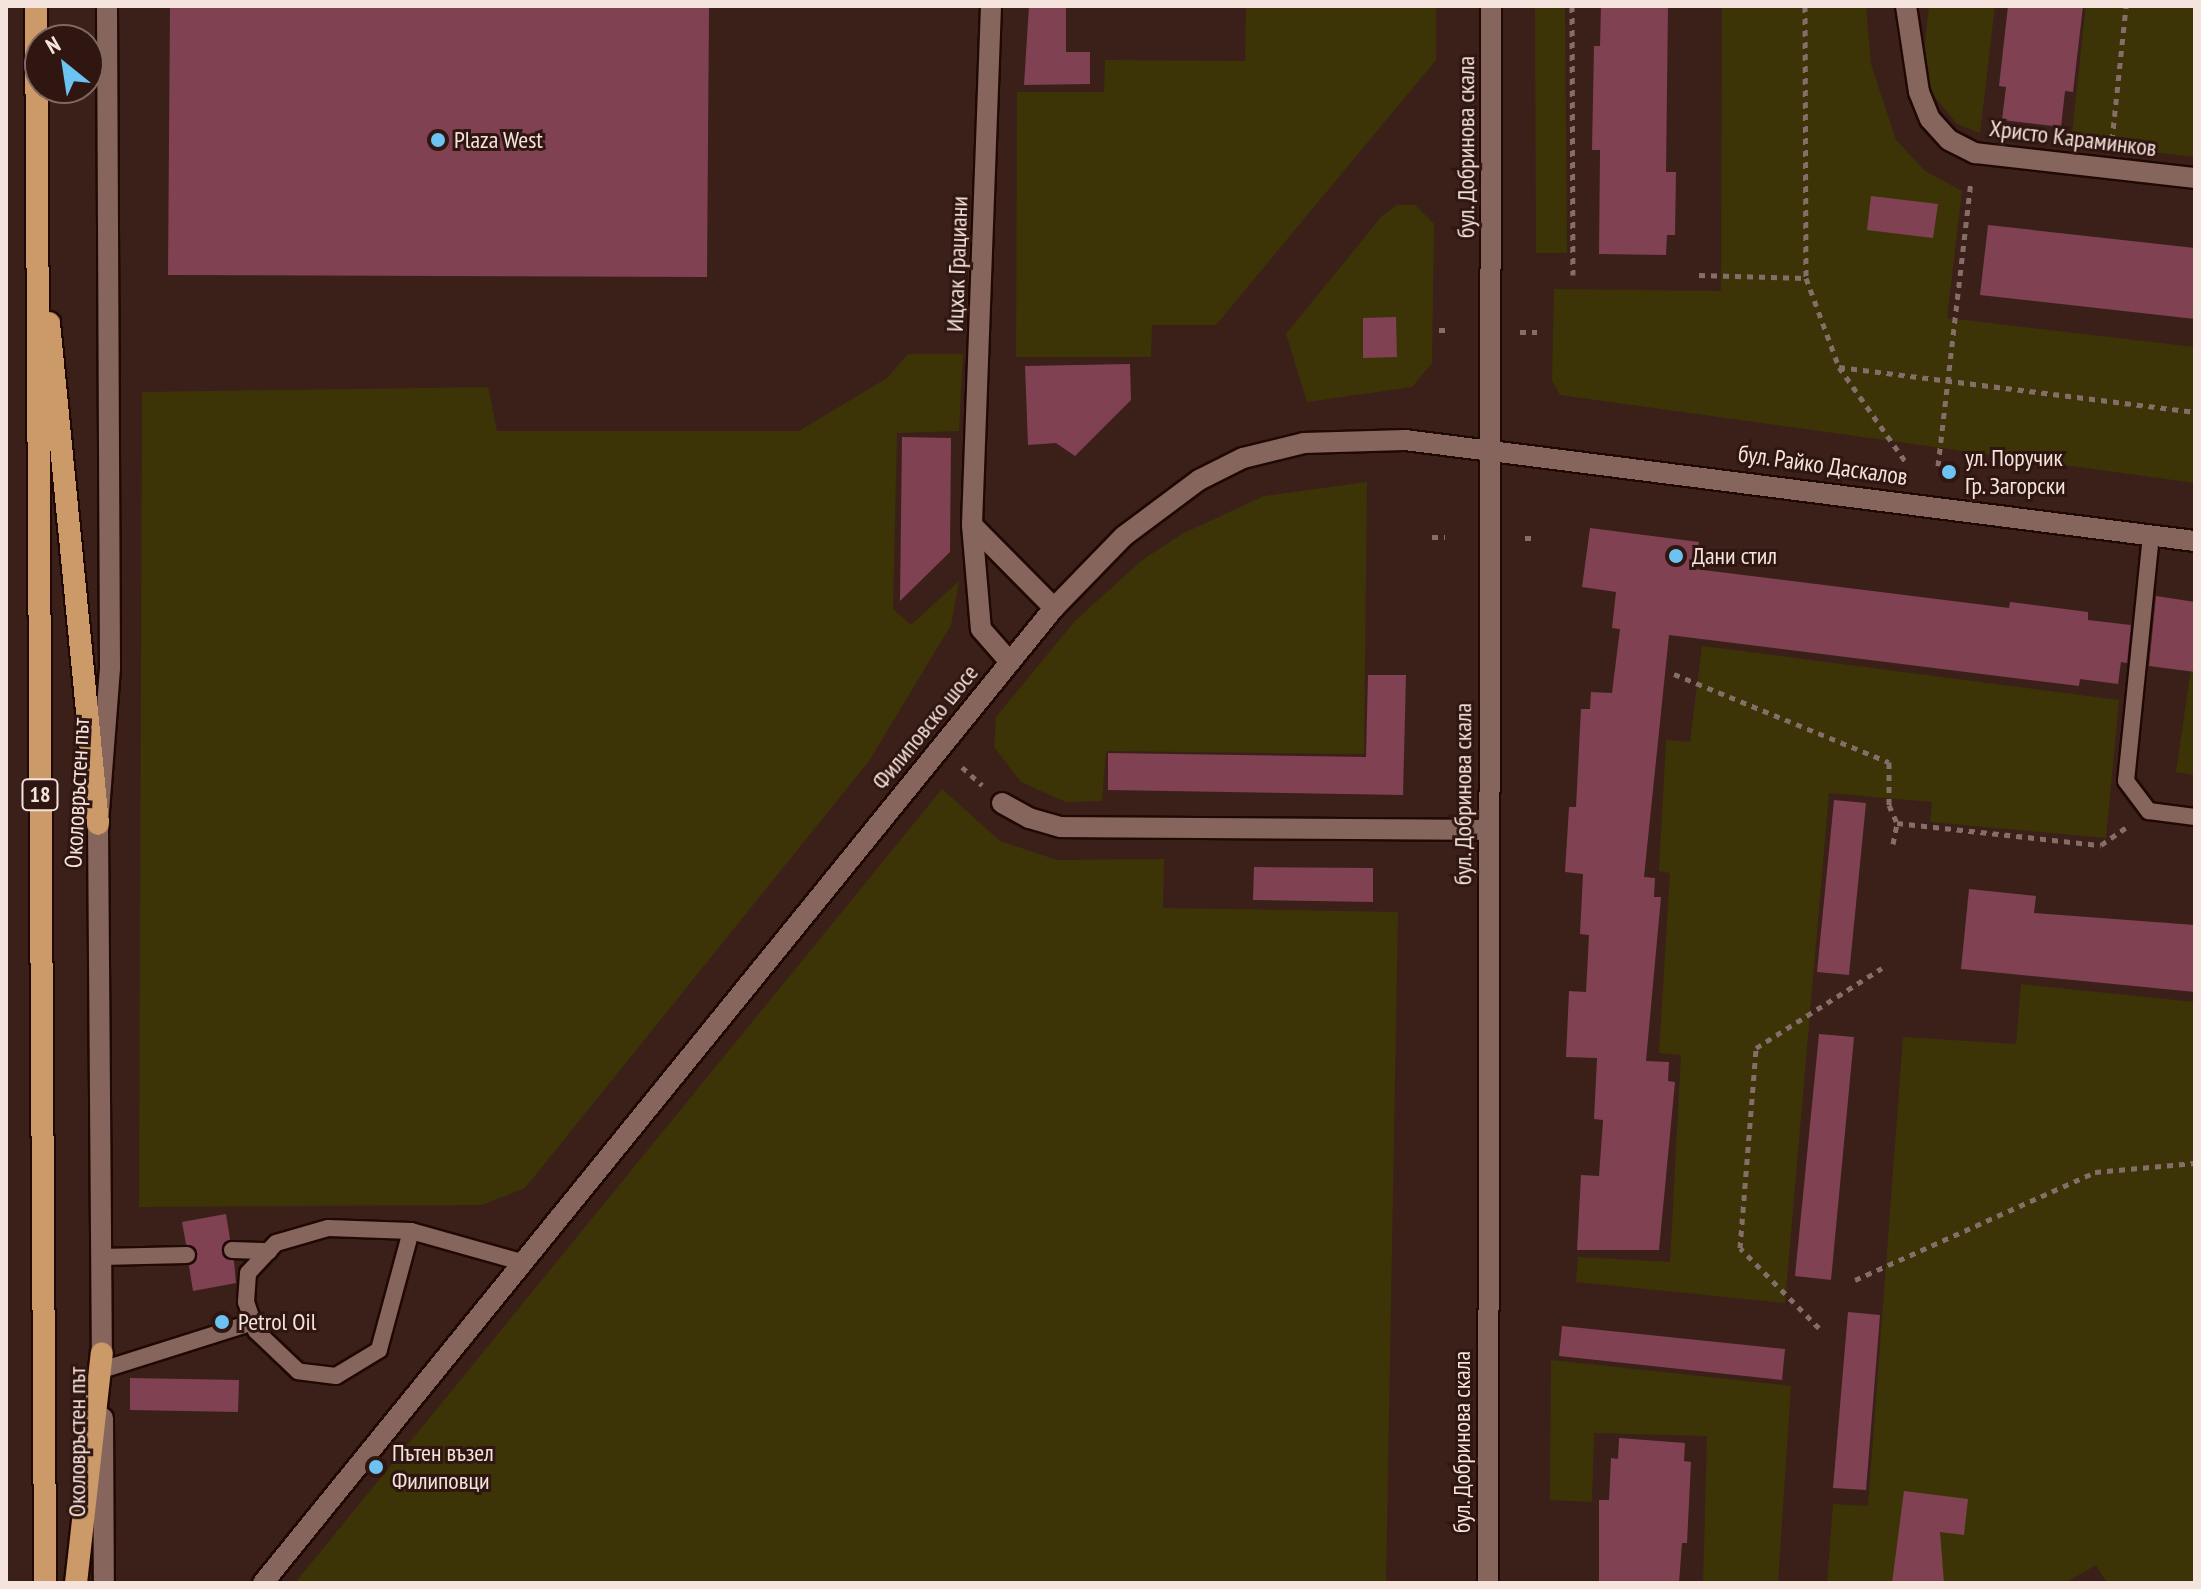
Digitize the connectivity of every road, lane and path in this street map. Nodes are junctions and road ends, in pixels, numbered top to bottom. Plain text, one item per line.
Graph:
1 (36, 6) edge
2 (107, 6) edge
3 (991, 6) edge
4 (1491, 6) edge
5 (1572, 6) edge
6 (1805, 6) edge
7 (1906, 6) edge
8 (2126, 6) edge
9 (1975, 153) junction
10 (2108, 169) junction
11 (2195, 178) edge
12 (36, 184) junction
13 (1573, 275) dead end
14 (1699, 275) dead end
15 (1806, 278) junction
16 (1439, 330) dead end
17 (1450, 330) dead end
18 (1520, 332) dead end
19 (1537, 332) dead end
20 (1839, 367) junction
21 (1948, 382) junction
22 (2195, 412) edge
23 (1492, 448) junction
24 (1905, 461) dead end
25 (1938, 466) dead end
26 (972, 525) junction
27 (2151, 535) junction
28 (1432, 537) dead end
29 (1445, 537) dead end
30 (1525, 538) dead end
31 (1536, 538) dead end
32 (2195, 541) edge
33 (1054, 608) junction
34 (1010, 662) junction
35 (1674, 674) dead end
36 (941, 748) junction
37 (1002, 803) joint
38 (2149, 811) junction
39 (2195, 817) edge
40 (1897, 823) junction
41 (98, 824) junction
42 (1489, 830) junction
43 (1893, 844) dead end
44 (1882, 968) dead end
45 (2195, 1163) edge
46 (411, 1231) junction
47 (232, 1250) dead end
48 (269, 1251) junction
49 (187, 1255) dead end
50 (101, 1257) junction
51 (525, 1263) junction
52 (1855, 1280) dead end
53 (253, 1322) junction
54 (1819, 1328) dead end
55 (102, 1362) junction
56 (45, 1583) edge
57 (76, 1583) edge
58 (104, 1583) edge
59 (263, 1583) edge
60 (1488, 1583) edge

1 - 12 highway, Околовръстен път / 18
2 - 41 street, Околовръстен път
3 - 26 street, Ицхак Грациани
4 - 23 street, бул. Добринова скала
5 - 13 path
6 - 15 path
7 - 9 street, Христо Караминков
8 - 10 path
9 - 10 street, Христо Караминков
9 - 21 path
10 - 11 street, Христо Караминков
12 - 41 highway
12 - 56 highway, Околовръстен път / 18
14 - 15 path
15 - 20 path
16 - 17 path
18 - 19 path
20 - 21 path
20 - 24 path
21 - 22 path
21 - 25 path
23 - 27 street, бул. Райко Даскалов
23 - 33 street, Филиповско шосе
23 - 42 street, бул. Добринова скала
26 - 33 street
26 - 34 street, Ицхак Грациани
27 - 32 street, бул. Райко Даскалов
27 - 38 lane
28 - 29 path
30 - 31 path
33 - 34 street, Филиповско шосе
34 - 36 street, Филиповско шосе
35 - 40 path
36 - 37 path
36 - 51 street, Филиповско шосе
37 - 42 street
38 - 39 lane
38 - 40 path
40 - 43 path
41 - 50 street, Околовръстен път
42 - 60 street, бул. Добринова скала
44 - 54 path
45 - 52 path
46 - 48 lane
46 - 51 lane
46 - 53 lane
47 - 48 lane
48 - 53 lane
49 - 50 lane
50 - 55 street, Околовръстен път
51 - 59 street, Филиповско шосе
53 - 55 lane
55 - 57 highway
55 - 58 street, Околовръстен път

